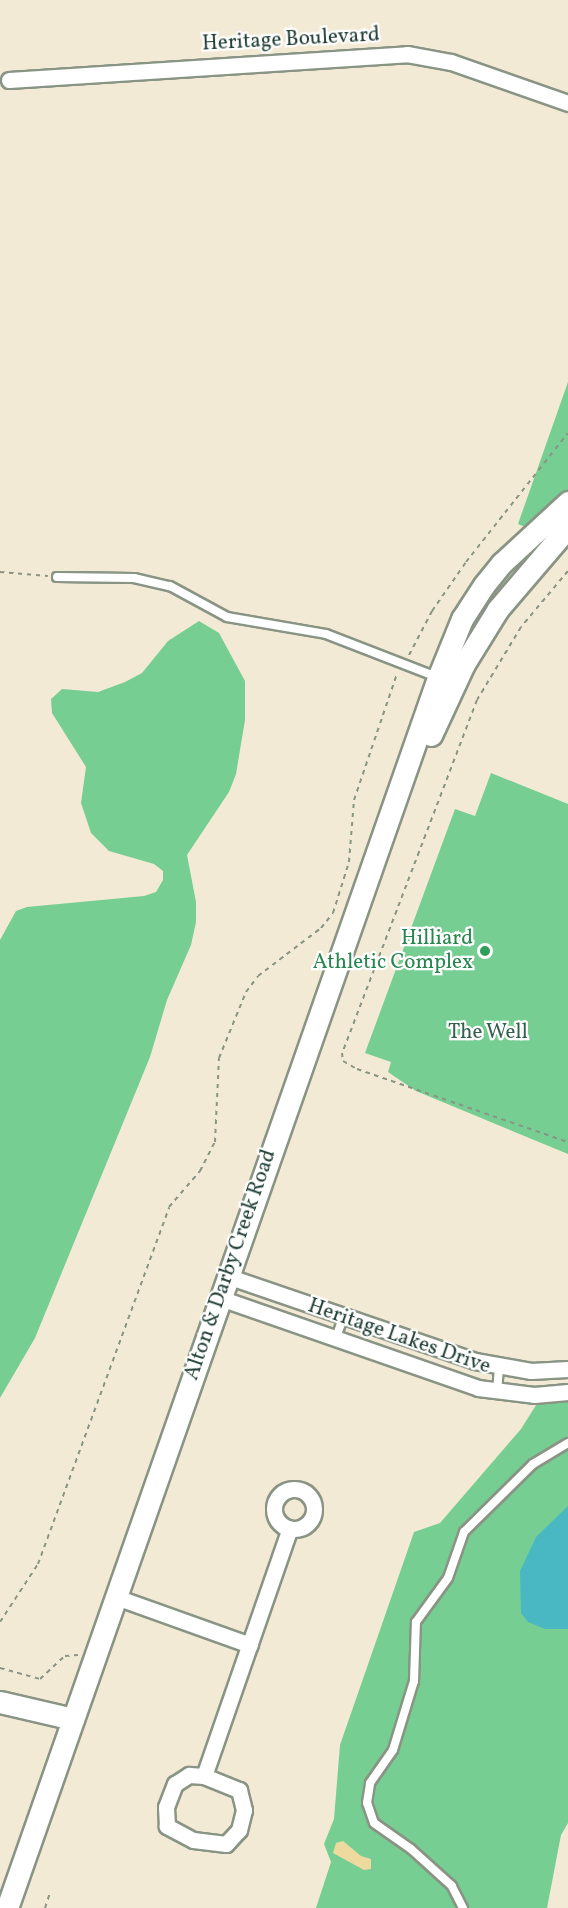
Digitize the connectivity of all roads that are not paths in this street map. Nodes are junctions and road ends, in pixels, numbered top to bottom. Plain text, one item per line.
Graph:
1 (9, 80) dead end
2 (568, 103) edge
3 (568, 502) edge
4 (568, 527) edge
5 (57, 577) road end
6 (438, 678) junction
7 (380, 844) junction
8 (227, 1276) junction
9 (220, 1298) junction
10 (344, 1315) junction
11 (336, 1338) junction
12 (499, 1367) junction
13 (568, 1369) edge
14 (497, 1391) junction
15 (568, 1392) edge
16 (568, 1443) edge
17 (290, 1528) dead end
18 (116, 1597) junction
19 (250, 1645) junction
20 (0, 1702) edge
21 (73, 1719) junction
22 (204, 1776) junction
23 (7, 1908) edge
24 (463, 1908) edge

1 - 2 street, Heritage Boulevard
3 - 6 main road, Alton & Darby Creek Road
4 - 7 main road, Alton & Darby Creek Road
5 - 6 lane
6 - 7 main road, Alton & Darby Creek Road
7 - 8 main road, Alton & Darby Creek Road
8 - 9 main road, Alton & Darby Creek Road
8 - 10 street, Heritage Lakes Drive
9 - 11 street, Heritage Lakes Drive
9 - 18 main road, Alton & Darby Creek Road
10 - 11 lane
10 - 12 street, Heritage Lakes Drive
11 - 14 street, Heritage Lakes Drive
12 - 13 street, Heritage Lakes Drive
12 - 14 lane
14 - 15 street, Heritage Lakes Drive
16 - 24 lane
17 - 19 street
18 - 19 street
18 - 21 main road, Alton & Darby Creek Road
19 - 22 street
20 - 21 main road
21 - 23 main road
22 - 22 street

